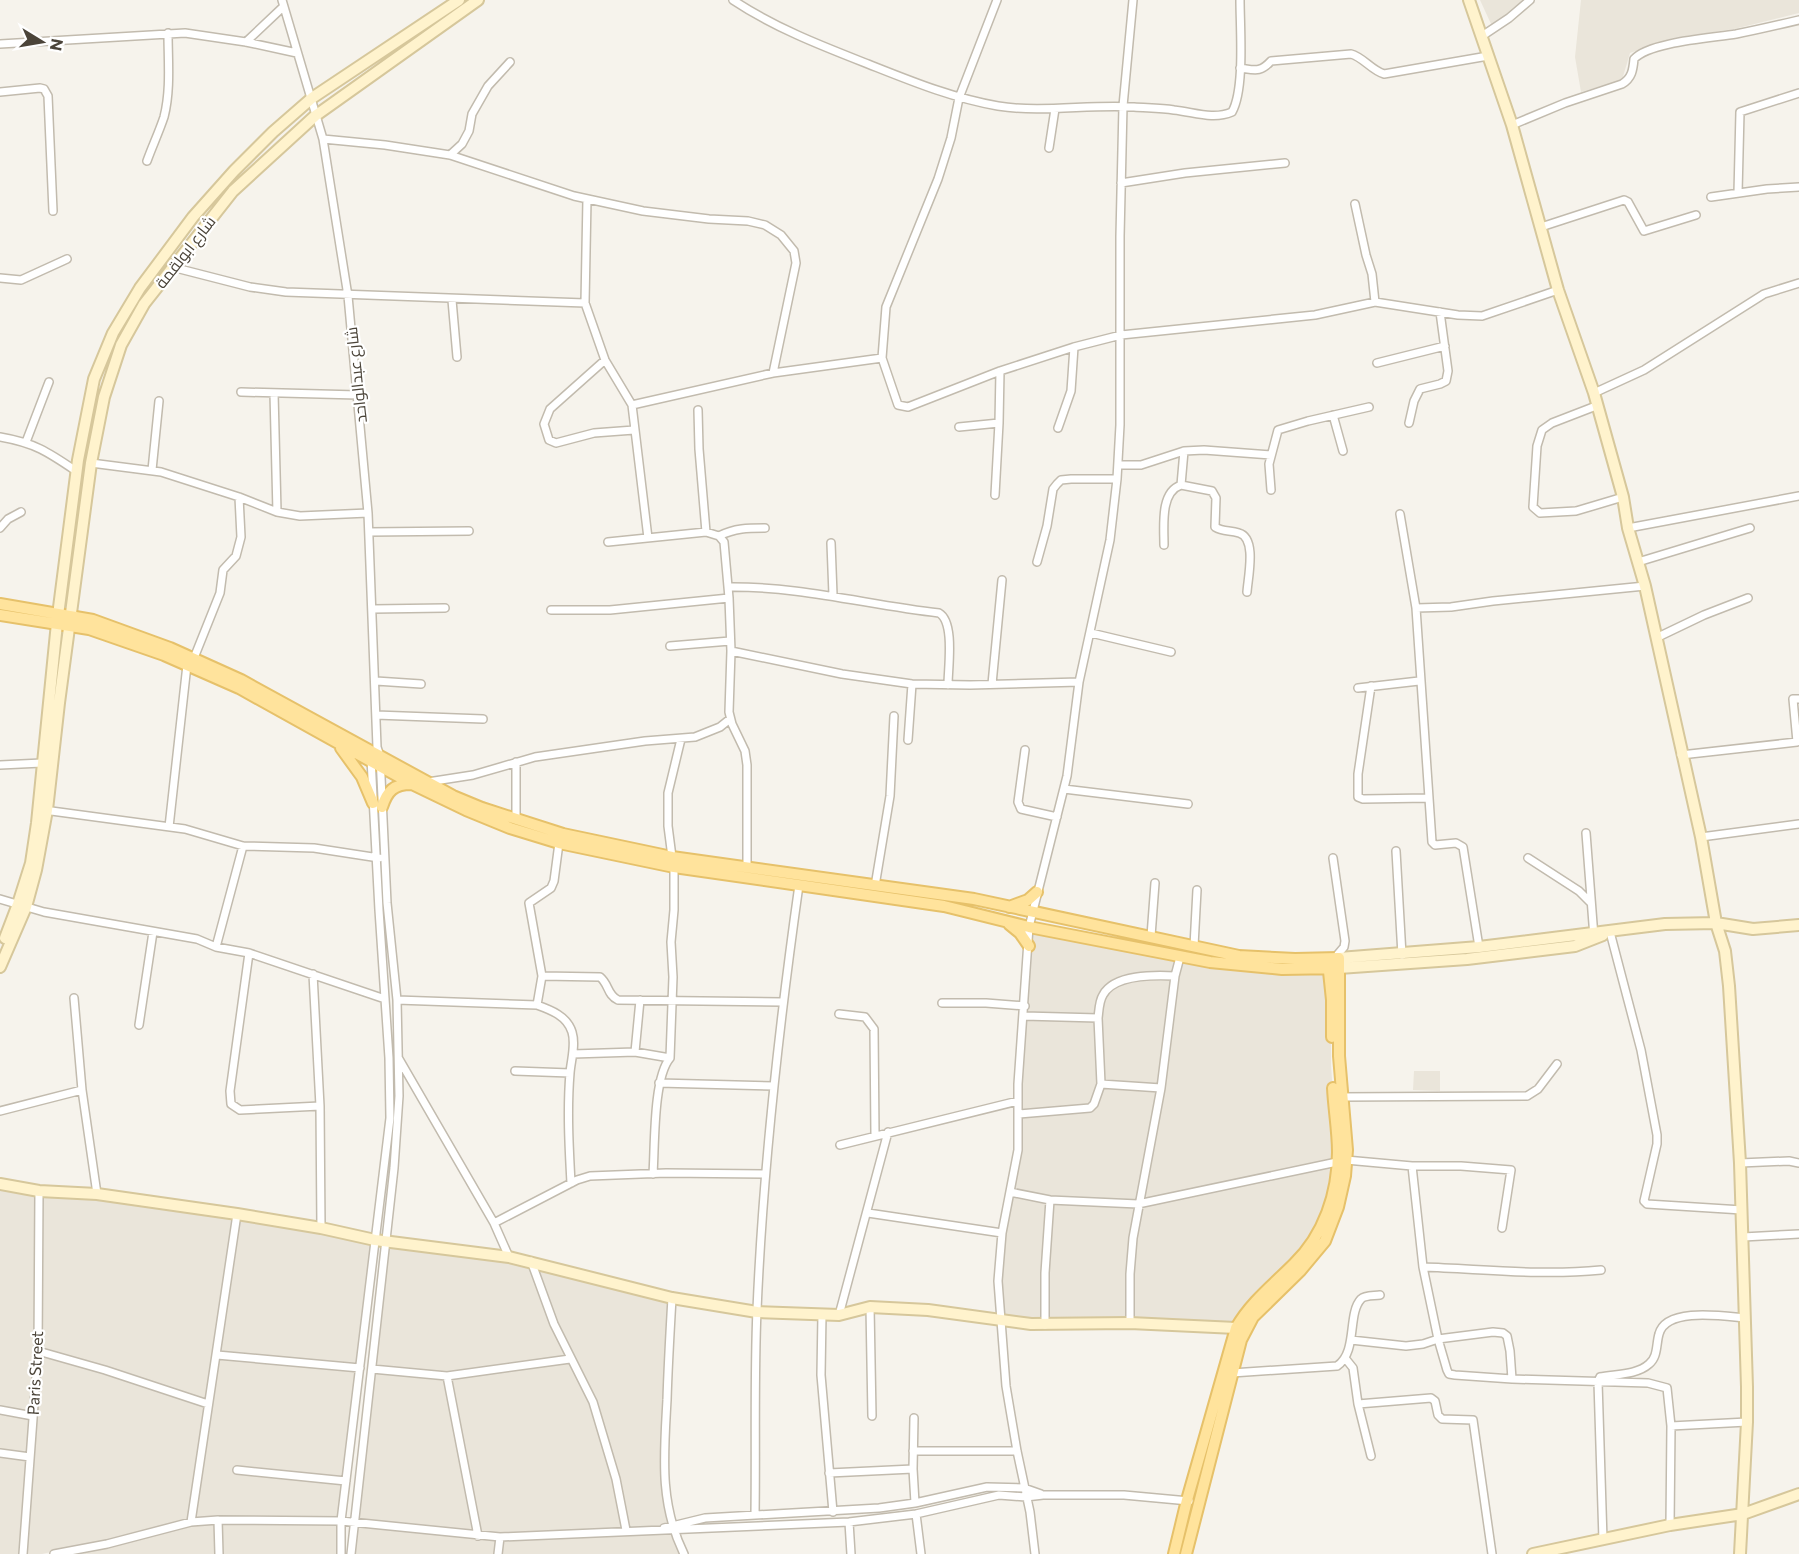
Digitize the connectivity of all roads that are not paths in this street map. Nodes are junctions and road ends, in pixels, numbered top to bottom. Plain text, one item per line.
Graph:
1 (459, 0) edge
2 (478, 0) edge
3 (733, 0) edge
4 (997, 0) edge
5 (1133, 0) edge
6 (1240, 0) edge
7 (1469, 0) edge
8 (1530, 0) edge
9 (283, 3) edge
10 (1799, 20) edge
11 (168, 33) junction
12 (1482, 36) junction
13 (246, 42) junction
14 (0, 44) edge
15 (297, 53) junction
16 (1488, 56) junction
17 (510, 62) dead end
18 (1240, 68) junction
19 (0, 92) edge
20 (1799, 93) edge
21 (312, 98) junction
22 (959, 98) junction
23 (1123, 106) junction
24 (1055, 109) junction
25 (315, 116) junction
26 (1512, 125) junction
27 (323, 139) junction
28 (1049, 148) dead end
29 (450, 155) junction
30 (147, 161) dead end
31 (1285, 163) dead end
32 (1121, 183) junction
33 (1799, 187) edge
34 (1738, 193) junction
35 (1711, 197) dead end
36 (587, 199) junction
37 (1355, 204) dead end
38 (53, 211) dead end
39 (1696, 215) dead end
40 (1541, 227) junction
41 (67, 259) dead end
42 (172, 267) junction
43 (0, 278) edge
44 (1799, 283) edge
45 (1558, 290) junction
46 (348, 296) junction
47 (452, 300) junction
48 (1375, 302) junction
49 (585, 303) junction
50 (1440, 312) junction
51 (1121, 335) junction
52 (1445, 346) junction
53 (1074, 347) junction
54 (457, 357) dead end
55 (882, 358) junction
56 (605, 360) junction
57 (1377, 363) dead end
58 (1000, 371) junction
59 (772, 373) junction
60 (49, 381) dead end
61 (241, 392) dead end
62 (274, 393) junction
63 (1594, 393) junction
64 (358, 395) junction
65 (159, 401) dead end
66 (632, 405) junction
67 (1596, 406) junction
68 (1369, 407) dead end
69 (698, 410) dead end
70 (1333, 415) junction
71 (999, 423) junction
72 (1409, 423) dead end
73 (959, 427) dead end
74 (1058, 428) dead end
75 (634, 430) junction
76 (0, 437) edge
77 (26, 442) junction
78 (1184, 451) junction
79 (1343, 451) dead end
80 (1271, 455) junction
81 (91, 463) junction
82 (1118, 465) junction
83 (152, 470) junction
84 (76, 471) junction
85 (1117, 479) junction
86 (1181, 485) junction
87 (1271, 490) dead end
88 (995, 495) dead end
89 (1799, 496) edge
90 (239, 497) junction
91 (1623, 497) junction
92 (21, 512) dead end
93 (277, 512) junction
94 (368, 513) junction
95 (1400, 514) dead end
96 (0, 528) edge
97 (765, 528) dead end
98 (1628, 528) junction
99 (1750, 528) dead end
100 (469, 531) dead end
101 (369, 532) junction
102 (706, 532) junction
103 (719, 536) junction
104 (648, 538) junction
105 (608, 542) dead end
106 (831, 543) dead end
107 (1164, 545) dead end
108 (1037, 562) dead end
109 (1638, 562) junction
110 (1002, 580) dead end
111 (1645, 586) junction
112 (728, 587) junction
113 (1247, 592) dead end
114 (833, 595) junction
115 (729, 598) junction
116 (1748, 598) dead end
117 (0, 604) edge
118 (445, 608) dead end
119 (1416, 608) junction
120 (373, 609) junction
121 (550, 610) dead end
122 (0, 615) edge
123 (57, 618) junction
124 (71, 620) junction
125 (1091, 633) junction
126 (1656, 638) junction
127 (730, 641) junction
128 (670, 646) dead end
129 (730, 651) junction
130 (1171, 652) dead end
131 (191, 662) junction
132 (376, 681) junction
133 (1419, 681) junction
134 (1079, 682) junction
135 (421, 684) dead end
136 (912, 684) junction
137 (992, 684) junction
138 (948, 685) junction
139 (1371, 686) junction
140 (1358, 688) dead end
141 (1799, 699) edge
142 (376, 716) junction
143 (894, 716) dead end
144 (483, 719) dead end
145 (730, 719) junction
146 (681, 739) junction
147 (908, 740) dead end
148 (337, 743) junction
149 (1025, 750) dead end
150 (1682, 755) junction
151 (376, 757) junction
152 (516, 762) junction
153 (42, 763) junction
154 (0, 765) edge
155 (428, 782) junction
156 (412, 784) junction
157 (1064, 789) junction
158 (1429, 798) junction
159 (1188, 804) dead end
160 (377, 805) junction
161 (42, 809) junction
162 (1057, 818) junction
163 (516, 819) junction
164 (1799, 824) edge
165 (169, 827) junction
166 (1586, 833) dead end
167 (1701, 837) junction
168 (559, 843) junction
169 (243, 846) junction
170 (1396, 851) dead end
171 (376, 857) junction
172 (1333, 858) dead end
173 (1528, 858) dead end
174 (385, 860) junction
175 (673, 862) junction
176 (747, 867) junction
177 (1155, 883) dead end
178 (799, 885) junction
179 (875, 886) junction
180 (1197, 890) dead end
181 (1037, 892) junction
182 (0, 900) edge
183 (1590, 902) junction
184 (22, 905) junction
185 (1009, 907) junction
186 (1032, 912) junction
187 (1003, 921) junction
188 (1716, 923) junction
189 (1799, 925) edge
190 (1029, 927) junction
191 (153, 932) junction
192 (1608, 933) junction
193 (1151, 936) junction
194 (1594, 936) junction
195 (1029, 946) junction
196 (1194, 946) junction
197 (216, 947) junction
198 (1479, 947) junction
199 (0, 950) edge
200 (249, 953) junction
201 (1402, 955) junction
202 (1180, 957) junction
203 (1334, 964) junction
204 (0, 967) edge
205 (313, 974) junction
206 (542, 976) junction
207 (1175, 976) junction
208 (75, 998) dead end
209 (385, 999) junction
210 (397, 1000) junction
211 (640, 1000) junction
212 (672, 1001) junction
213 (782, 1002) junction
214 (942, 1003) dead end
215 (537, 1005) junction
216 (1025, 1006) junction
217 (839, 1014) dead end
218 (1024, 1016) junction
219 (1098, 1018) junction
220 (139, 1025) dead end
221 (635, 1052) junction
222 (573, 1054) junction
223 (398, 1057) junction
224 (670, 1058) junction
225 (1557, 1064) dead end
226 (515, 1071) dead end
227 (570, 1072) junction
228 (659, 1083) junction
229 (1101, 1084) junction
230 (774, 1086) junction
231 (1161, 1088) junction
232 (82, 1090) junction
233 (1341, 1097) junction
234 (1018, 1101) junction
235 (320, 1106) junction
236 (0, 1112) edge
237 (1019, 1114) junction
238 (888, 1132) junction
239 (875, 1136) junction
240 (840, 1145) dead end
241 (1342, 1161) junction
242 (1740, 1163) junction
243 (1799, 1163) edge
244 (1412, 1166) junction
245 (653, 1174) junction
246 (765, 1174) junction
247 (571, 1183) junction
248 (0, 1184) edge
249 (39, 1191) junction
250 (1010, 1192) junction
251 (97, 1194) junction
252 (1050, 1200) junction
253 (1138, 1203) junction
254 (1742, 1210) junction
255 (867, 1213) junction
256 (237, 1214) junction
257 (494, 1223) junction
258 (321, 1228) junction
259 (1502, 1228) dead end
260 (1002, 1233) junction
261 (1799, 1234) edge
262 (1743, 1237) junction
263 (380, 1241) junction
264 (509, 1257) junction
265 (531, 1261) junction
266 (1423, 1267) junction
267 (1601, 1270) dead end
268 (1380, 1295) dead end
269 (672, 1298) junction
270 (870, 1306) junction
271 (757, 1312) junction
272 (822, 1314) junction
273 (839, 1315) junction
274 (1744, 1318) junction
275 (1000, 1321) junction
276 (1130, 1323) junction
277 (1045, 1325) junction
278 (1240, 1330) junction
279 (1438, 1339) junction
280 (1351, 1340) junction
281 (38, 1351) junction
282 (216, 1355) junction
283 (1345, 1358) junction
284 (570, 1359) junction
285 (360, 1368) junction
286 (372, 1369) junction
287 (1232, 1373) junction
288 (447, 1376) junction
289 (1512, 1379) junction
290 (1598, 1382) junction
291 (208, 1404) junction
292 (1358, 1404) junction
293 (0, 1410) edge
294 (33, 1416) junction
295 (872, 1416) dead end
296 (914, 1418) dead end
297 (1747, 1422) junction
298 (1671, 1426) junction
299 (913, 1451) junction
300 (1017, 1451) junction
301 (0, 1453) edge
302 (1371, 1456) dead end
303 (30, 1457) junction
304 (913, 1469) junction
305 (237, 1470) dead end
306 (829, 1473) junction
307 (346, 1481) junction
308 (1024, 1488) junction
309 (1799, 1494) edge
310 (1043, 1495) junction
311 (1026, 1497) junction
312 (1192, 1502) junction
313 (915, 1503) junction
314 (833, 1512) junction
315 (755, 1514) junction
316 (916, 1514) junction
317 (1743, 1514) junction
318 (218, 1520) junction
319 (341, 1521) junction
320 (190, 1522) junction
321 (849, 1522) junction
322 (354, 1523) junction
323 (1670, 1525) junction
324 (672, 1528) junction
325 (626, 1530) junction
326 (478, 1536) junction
327 (500, 1537) junction
328 (1603, 1540) junction
329 (1180, 1553) edge
330 (1539, 1553) edge
331 (23, 1554) edge
332 (54, 1554) edge
333 (219, 1554) edge
334 (340, 1554) edge
335 (351, 1554) edge
336 (498, 1554) edge
337 (684, 1554) edge
338 (850, 1554) edge
339 (921, 1554) edge
340 (1035, 1554) edge
341 (1492, 1554) edge
342 (1740, 1554) edge

1 - 21 street, شارع ابولقمة
2 - 25 street, شارع ابولقمة
3 - 22 street
4 - 22 street
5 - 23 street
6 - 18 street
7 - 12 street
8 - 12 street
9 - 13 street
9 - 15 street, شارع عبدالواحد
10 - 26 street
11 - 13 street
11 - 14 street
11 - 30 street
12 - 16 street
13 - 15 street
15 - 21 street, شارع عبدالواحد
16 - 18 street
16 - 26 street
17 - 29 street
18 - 23 street
19 - 38 street
20 - 34 street
21 - 25 street, شارع عبدالواحد
21 - 84 street, شارع ابولقمة
22 - 24 street
22 - 55 street
23 - 24 street
23 - 32 street
24 - 28 street
25 - 27 street, شارع عبدالواحد
25 - 42 street, شارع ابولقمة
26 - 40 street
27 - 29 street
27 - 46 street, شارع عبدالواحد
29 - 36 street
31 - 32 street
32 - 51 street
33 - 34 street
34 - 35 street
36 - 49 street
36 - 59 street
37 - 48 street
39 - 40 street
40 - 45 street
41 - 43 street
42 - 46 street
42 - 81 street, شارع ابولقمة
44 - 63 street
45 - 50 street
45 - 63 street
46 - 47 street
46 - 64 street, شارع عبدالواحد
47 - 49 street
47 - 54 street
48 - 50 street
48 - 51 street
49 - 56 street
50 - 52 street
51 - 53 street
51 - 82 street
52 - 57 street
52 - 72 street
53 - 58 street
53 - 74 street
55 - 58 street
55 - 59 street
56 - 66 street
56 - 75 street
58 - 71 street
59 - 66 street
60 - 77 street
61 - 62 street
62 - 64 street
62 - 93 street
63 - 67 street
64 - 94 street, شارع عبدالواحد
65 - 83 street
66 - 75 street
67 - 91 street
67 - 91 street
68 - 70 street
69 - 102 street
70 - 79 street
70 - 80 street
71 - 73 street
71 - 88 street
75 - 104 street
76 - 77 street
77 - 84 street
78 - 80 street
78 - 82 street
78 - 86 street
80 - 87 street
81 - 83 street
81 - 124 street, شارع ابولقمة
82 - 85 street
83 - 90 street
84 - 123 street, شارع ابولقمة
85 - 108 street
85 - 125 street
86 - 107 street
86 - 113 street
89 - 98 street
90 - 93 street
90 - 131 street
91 - 98 street
92 - 96 street
93 - 94 street
94 - 101 street, شارع عبدالواحد
95 - 119 street
97 - 103 street
98 - 109 street
99 - 109 street
100 - 101 street
101 - 120 street, شارع عبدالواحد
102 - 103 street
102 - 104 street
103 - 112 street
104 - 105 street
106 - 114 street
109 - 111 street
110 - 137 street
111 - 119 street
111 - 126 street
112 - 114 street
112 - 115 street
114 - 138 street
115 - 121 street
115 - 127 street
116 - 126 street
117 - 123 main road
118 - 120 street
119 - 133 street
120 - 132 street, شارع عبدالواحد
122 - 123 main road
123 - 124 main road
123 - 153 street, شارع ابولقمة
124 - 131 main road
124 - 161 street, شارع ابولقمة
125 - 130 street
125 - 134 street
126 - 150 street
127 - 128 street
127 - 129 street
129 - 136 street
129 - 145 street
131 - 148 main road
131 - 151 main road
131 - 165 street
132 - 135 street
132 - 142 street, شارع عبدالواحد
133 - 139 street
133 - 158 street
134 - 137 street
134 - 157 street
136 - 138 street
136 - 147 street
137 - 138 street
139 - 140 street
139 - 158 street
141 - 150 street
142 - 144 street
142 - 151 street, شارع عبدالواحد
143 - 179 street
145 - 146 street
145 - 176 street
146 - 152 street
146 - 175 street
148 - 151 main road
148 - 160 main road
149 - 162 street
150 - 167 street
151 - 155 main road
151 - 156 main road
151 - 160 street, شارع عبدالواحد
152 - 155 street
152 - 163 street
153 - 154 street
153 - 161 street, شارع ابولقمة
155 - 163 main road
156 - 160 main road
156 - 168 main road
157 - 159 street
157 - 162 street
158 - 198 street
160 - 171 street
160 - 174 street
161 - 165 street
161 - 184 street
162 - 181 street
163 - 175 main road
164 - 167 street
165 - 169 street
166 - 183 street
167 - 188 street
168 - 175 main road
168 - 206 street
169 - 171 street
169 - 197 street
170 - 201 street
171 - 174 street
171 - 209 street
172 - 203 street
173 - 183 street
174 - 210 street
175 - 176 main road
175 - 178 main road
175 - 212 street
176 - 179 main road
177 - 193 street
178 - 187 main road
178 - 213 street
179 - 185 main road
180 - 196 street
181 - 185 main road
181 - 186 street
182 - 184 street
183 - 194 street
184 - 191 street
184 - 199 street
184 - 204 street
185 - 186 main road
186 - 190 street
186 - 193 main road
187 - 190 main road
187 - 195 main road
188 - 189 street
188 - 192 street
188 - 242 street
190 - 195 street
190 - 202 main road
191 - 197 street
191 - 220 street
192 - 194 street
192 - 254 street
193 - 196 main road
194 - 198 street
194 - 203 street
195 - 216 street
196 - 203 main road
197 - 200 street
198 - 201 street
200 - 205 street
200 - 235 street
201 - 203 street
202 - 203 main road
202 - 207 street
203 - 233 main road
203 - 241 main road
205 - 209 street
205 - 235 street
206 - 211 street
206 - 215 street
207 - 219 street
207 - 231 street
208 - 232 street
209 - 263 street
210 - 215 street
210 - 223 street
211 - 212 street
211 - 221 street
212 - 213 street
212 - 224 street
213 - 230 street
214 - 216 street
215 - 222 street
216 - 218 street
217 - 239 street
218 - 219 street
218 - 234 street
219 - 229 street
221 - 222 street
221 - 224 street
222 - 227 street
223 - 257 street
223 - 263 street
224 - 228 street
225 - 233 street
226 - 227 street
227 - 247 street
228 - 230 street
228 - 245 street
229 - 231 street
229 - 237 street
230 - 246 street
231 - 253 street
232 - 236 street
232 - 251 street
233 - 241 main road
234 - 237 street
234 - 238 street
235 - 258 street
237 - 250 street
238 - 239 street
238 - 255 street
239 - 240 street
241 - 244 street
241 - 253 street
241 - 278 main road
242 - 243 street
242 - 254 street
244 - 259 street
244 - 266 street
245 - 246 street
245 - 247 street
246 - 271 street
247 - 257 street
248 - 249 street
249 - 251 street
249 - 281 street, Paris Street
250 - 252 street
250 - 260 street
251 - 256 street
252 - 253 street
252 - 277 street
253 - 276 street
254 - 262 street
255 - 260 street
255 - 273 street
256 - 258 street
256 - 282 street
257 - 264 street
258 - 263 street
260 - 275 street
261 - 262 street
262 - 274 street
263 - 264 street
263 - 285 street
263 - 286 street
264 - 265 street
265 - 269 street
265 - 284 street
266 - 267 street
266 - 279 street
268 - 280 street
269 - 271 street
269 - 324 street
270 - 273 street
270 - 275 street
270 - 295 street
271 - 272 street
271 - 315 street
272 - 273 street
272 - 306 street
274 - 290 street
274 - 297 street
275 - 277 street
275 - 300 street
276 - 277 street
276 - 278 street
278 - 287 main road
278 - 312 main road
279 - 280 street
279 - 289 street
279 - 289 street
280 - 283 street
281 - 291 street
281 - 294 street, Paris Street
282 - 285 street
282 - 291 street
283 - 287 street
283 - 292 street
284 - 288 street
284 - 325 street
285 - 307 street
286 - 288 street
286 - 322 street
287 - 312 main road
288 - 326 street
289 - 290 street
290 - 298 street
290 - 328 street
291 - 320 street
292 - 302 street
292 - 341 street
293 - 294 street
294 - 303 street, Paris Street
296 - 299 street
297 - 298 street
297 - 317 street
298 - 323 street
299 - 300 street
299 - 304 street
300 - 308 street
301 - 303 street
303 - 331 street, Paris Street
304 - 306 street
304 - 313 street
305 - 307 street
306 - 314 street
307 - 319 street
308 - 310 street
308 - 311 street
308 - 313 street
309 - 317 street
310 - 311 street
310 - 312 street
311 - 316 street
311 - 340 street
312 - 329 main road
313 - 314 street
314 - 315 street
315 - 324 street
316 - 321 street
316 - 339 street
317 - 323 street
317 - 342 street
318 - 319 street
318 - 320 street
318 - 333 street
319 - 322 street
319 - 334 street
320 - 332 street
321 - 324 street
321 - 338 street
322 - 326 street
322 - 335 street
323 - 328 street
324 - 325 street
324 - 337 street
325 - 327 street
326 - 327 street
327 - 336 street
328 - 330 street

